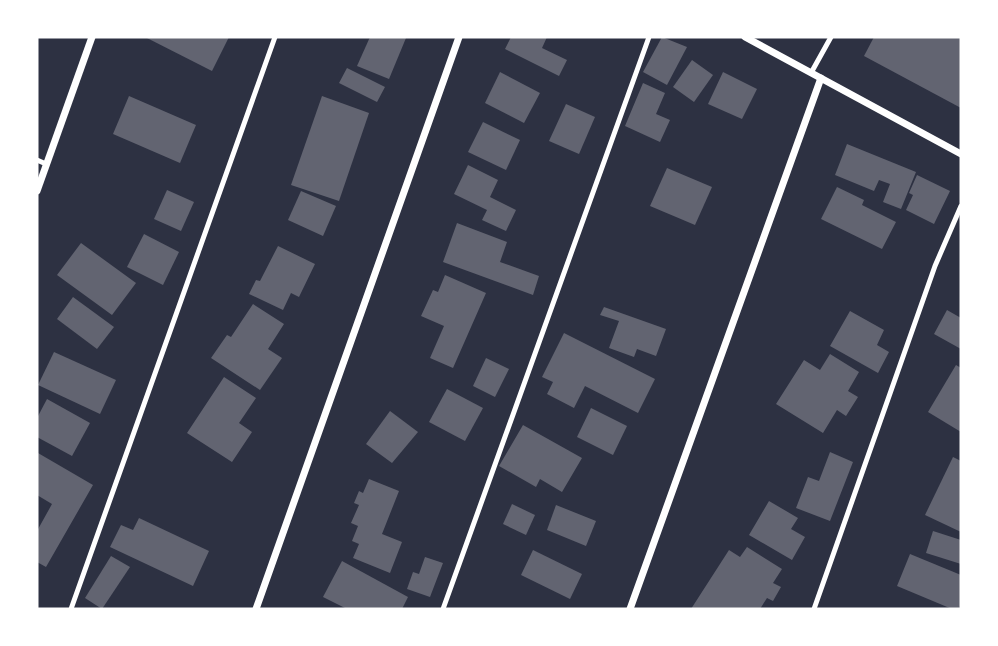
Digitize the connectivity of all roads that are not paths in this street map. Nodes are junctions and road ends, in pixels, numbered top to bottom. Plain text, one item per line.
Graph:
1 (92, 37) edge
2 (275, 37) edge
3 (460, 37) edge
4 (649, 37) edge
5 (745, 37) edge
6 (831, 37) edge
7 (811, 72) junction
8 (821, 78) junction
9 (961, 154) edge
10 (37, 160) edge
11 (46, 164) junction
12 (37, 191) edge
13 (961, 206) edge
14 (71, 609) edge
15 (256, 609) edge
16 (443, 609) edge
17 (630, 609) edge
18 (814, 609) edge

1 - 11 street
2 - 14 lane
3 - 15 street
4 - 16 lane
5 - 7 street
6 - 7 lane
7 - 8 street
8 - 9 street
8 - 17 street
10 - 11 lane
11 - 12 street
13 - 18 lane

